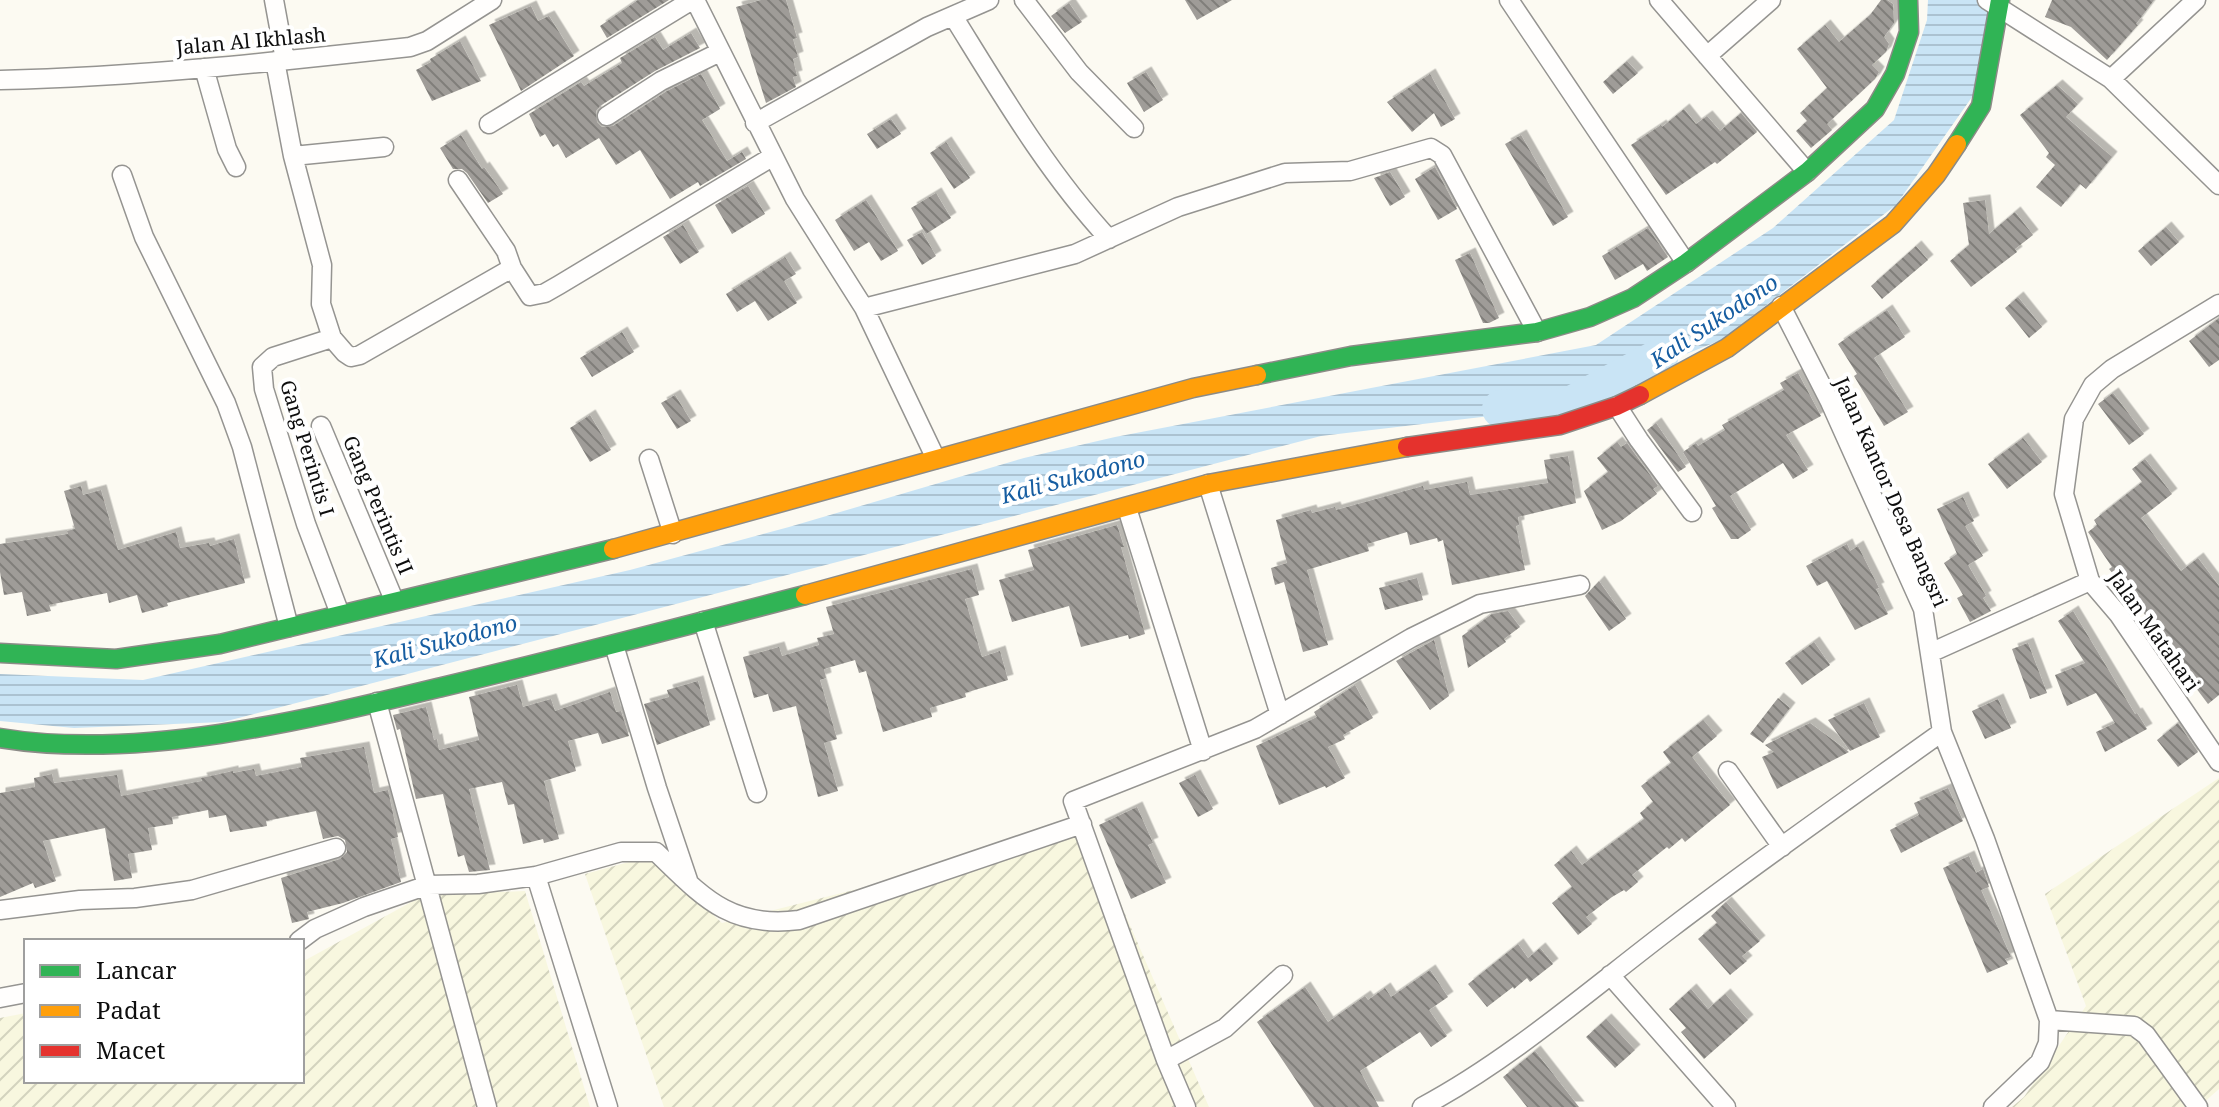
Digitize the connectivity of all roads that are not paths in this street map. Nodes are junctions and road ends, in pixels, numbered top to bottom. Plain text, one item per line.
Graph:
1 (274, 0) edge
2 (492, 0) edge
3 (694, 0) edge
4 (989, 0) edge
5 (1024, 0) edge
6 (1509, 0) edge
7 (1659, 0) edge
8 (1771, 0) edge
9 (1908, 0) edge
10 (2196, 0) edge
11 (1996, 3) edge
12 (953, 16) junction
13 (720, 52) junction
14 (1707, 56) junction
15 (280, 61) junction
16 (204, 68) junction
17 (2111, 79) junction
18 (0, 80) edge
19 (607, 116) dead end
20 (755, 123) junction
21 (489, 124) dead end
22 (1134, 128) dead end
23 (384, 147) dead end
24 (293, 156) junction
25 (772, 157) junction
26 (236, 167) dead end
27 (1807, 172) junction
28 (122, 175) dead end
29 (458, 180) dead end
30 (2218, 182) edge
31 (1109, 239) junction
32 (1686, 263) junction
33 (512, 268) junction
34 (2219, 304) edge
35 (1781, 306) junction
36 (864, 308) junction
37 (1537, 332) junction
38 (332, 338) junction
39 (1617, 406) junction
40 (321, 426) dead end
41 (649, 459) dead end
42 (936, 459) junction
43 (1208, 484) junction
44 (1127, 508) junction
45 (1692, 512) dead end
46 (673, 534) junction
47 (2090, 581) junction
48 (1580, 585) dead end
49 (394, 600) junction
50 (340, 614) junction
51 (703, 621) junction
52 (289, 627) junction
53 (614, 645) junction
54 (0, 653) edge
55 (1930, 653) junction
56 (377, 702) junction
57 (1280, 715) junction
58 (1942, 732) junction
59 (0, 738) edge
60 (1203, 751) junction
61 (2219, 762) edge
62 (1728, 771) dead end
63 (757, 793) dead end
64 (1082, 824) junction
65 (1782, 847) junction
66 (336, 848) dead end
67 (536, 876) junction
68 (428, 885) junction
69 (690, 887) junction
70 (0, 910) edge
71 (302, 939) edge
72 (1283, 975) dead end
73 (1610, 975) junction
74 (24, 993) edge
75 (0, 998) edge
76 (2049, 1020) junction
77 (1166, 1060) junction
78 (487, 1107) edge
79 (608, 1107) edge
80 (1186, 1107) edge
81 (1422, 1107) edge
82 (1726, 1107) edge
83 (1993, 1107) edge
84 (2198, 1107) edge

1 - 15 street
2 - 15 street, Jalan Al Ikhlash
3 - 13 street
3 - 21 street
4 - 12 street
5 - 22 street
6 - 32 street
7 - 14 street
8 - 14 street
9 - 27 main road
10 - 17 street
11 - 17 street
11 - 35 main road
12 - 20 street
12 - 31 street
13 - 19 street
13 - 20 street
14 - 27 street
15 - 16 street, Jalan Al Ikhlash
15 - 24 street
16 - 18 street, Jalan Al Ikhlash
16 - 26 street
17 - 30 street
20 - 25 street
23 - 24 street
24 - 38 street
25 - 33 street
25 - 36 street
27 - 32 main road
28 - 52 street
29 - 33 street
31 - 36 street
31 - 37 street
32 - 37 main road
33 - 38 street
34 - 47 street, Jalan Matahari
35 - 39 main road
35 - 55 street, Jalan Kantor Desa Bangsri
36 - 42 street
37 - 42 main road
38 - 50 street, Gang Perintis I
39 - 43 main road
39 - 45 street
40 - 49 street, Gang Perintis II
41 - 46 street
42 - 46 main road
43 - 44 main road
43 - 57 street
44 - 51 main road
44 - 60 street
46 - 49 main road
47 - 55 street
47 - 61 street, Jalan Matahari
48 - 57 street
49 - 50 main road
50 - 52 main road
51 - 53 main road
51 - 63 street
52 - 54 main road
53 - 56 main road
53 - 69 street
55 - 58 street, Jalan Kantor Desa Bangsri
56 - 59 main road
56 - 68 street
57 - 60 street
58 - 65 street
58 - 76 street, Jalan Kantor Desa Bangsri
60 - 64 street
62 - 65 street
64 - 69 street
64 - 77 street
65 - 73 street
66 - 70 street
67 - 68 street
67 - 69 street
67 - 79 street
68 - 71 street
68 - 78 street
72 - 77 street
73 - 81 street
73 - 82 street
74 - 75 street
76 - 83 street
76 - 84 street
77 - 80 street

